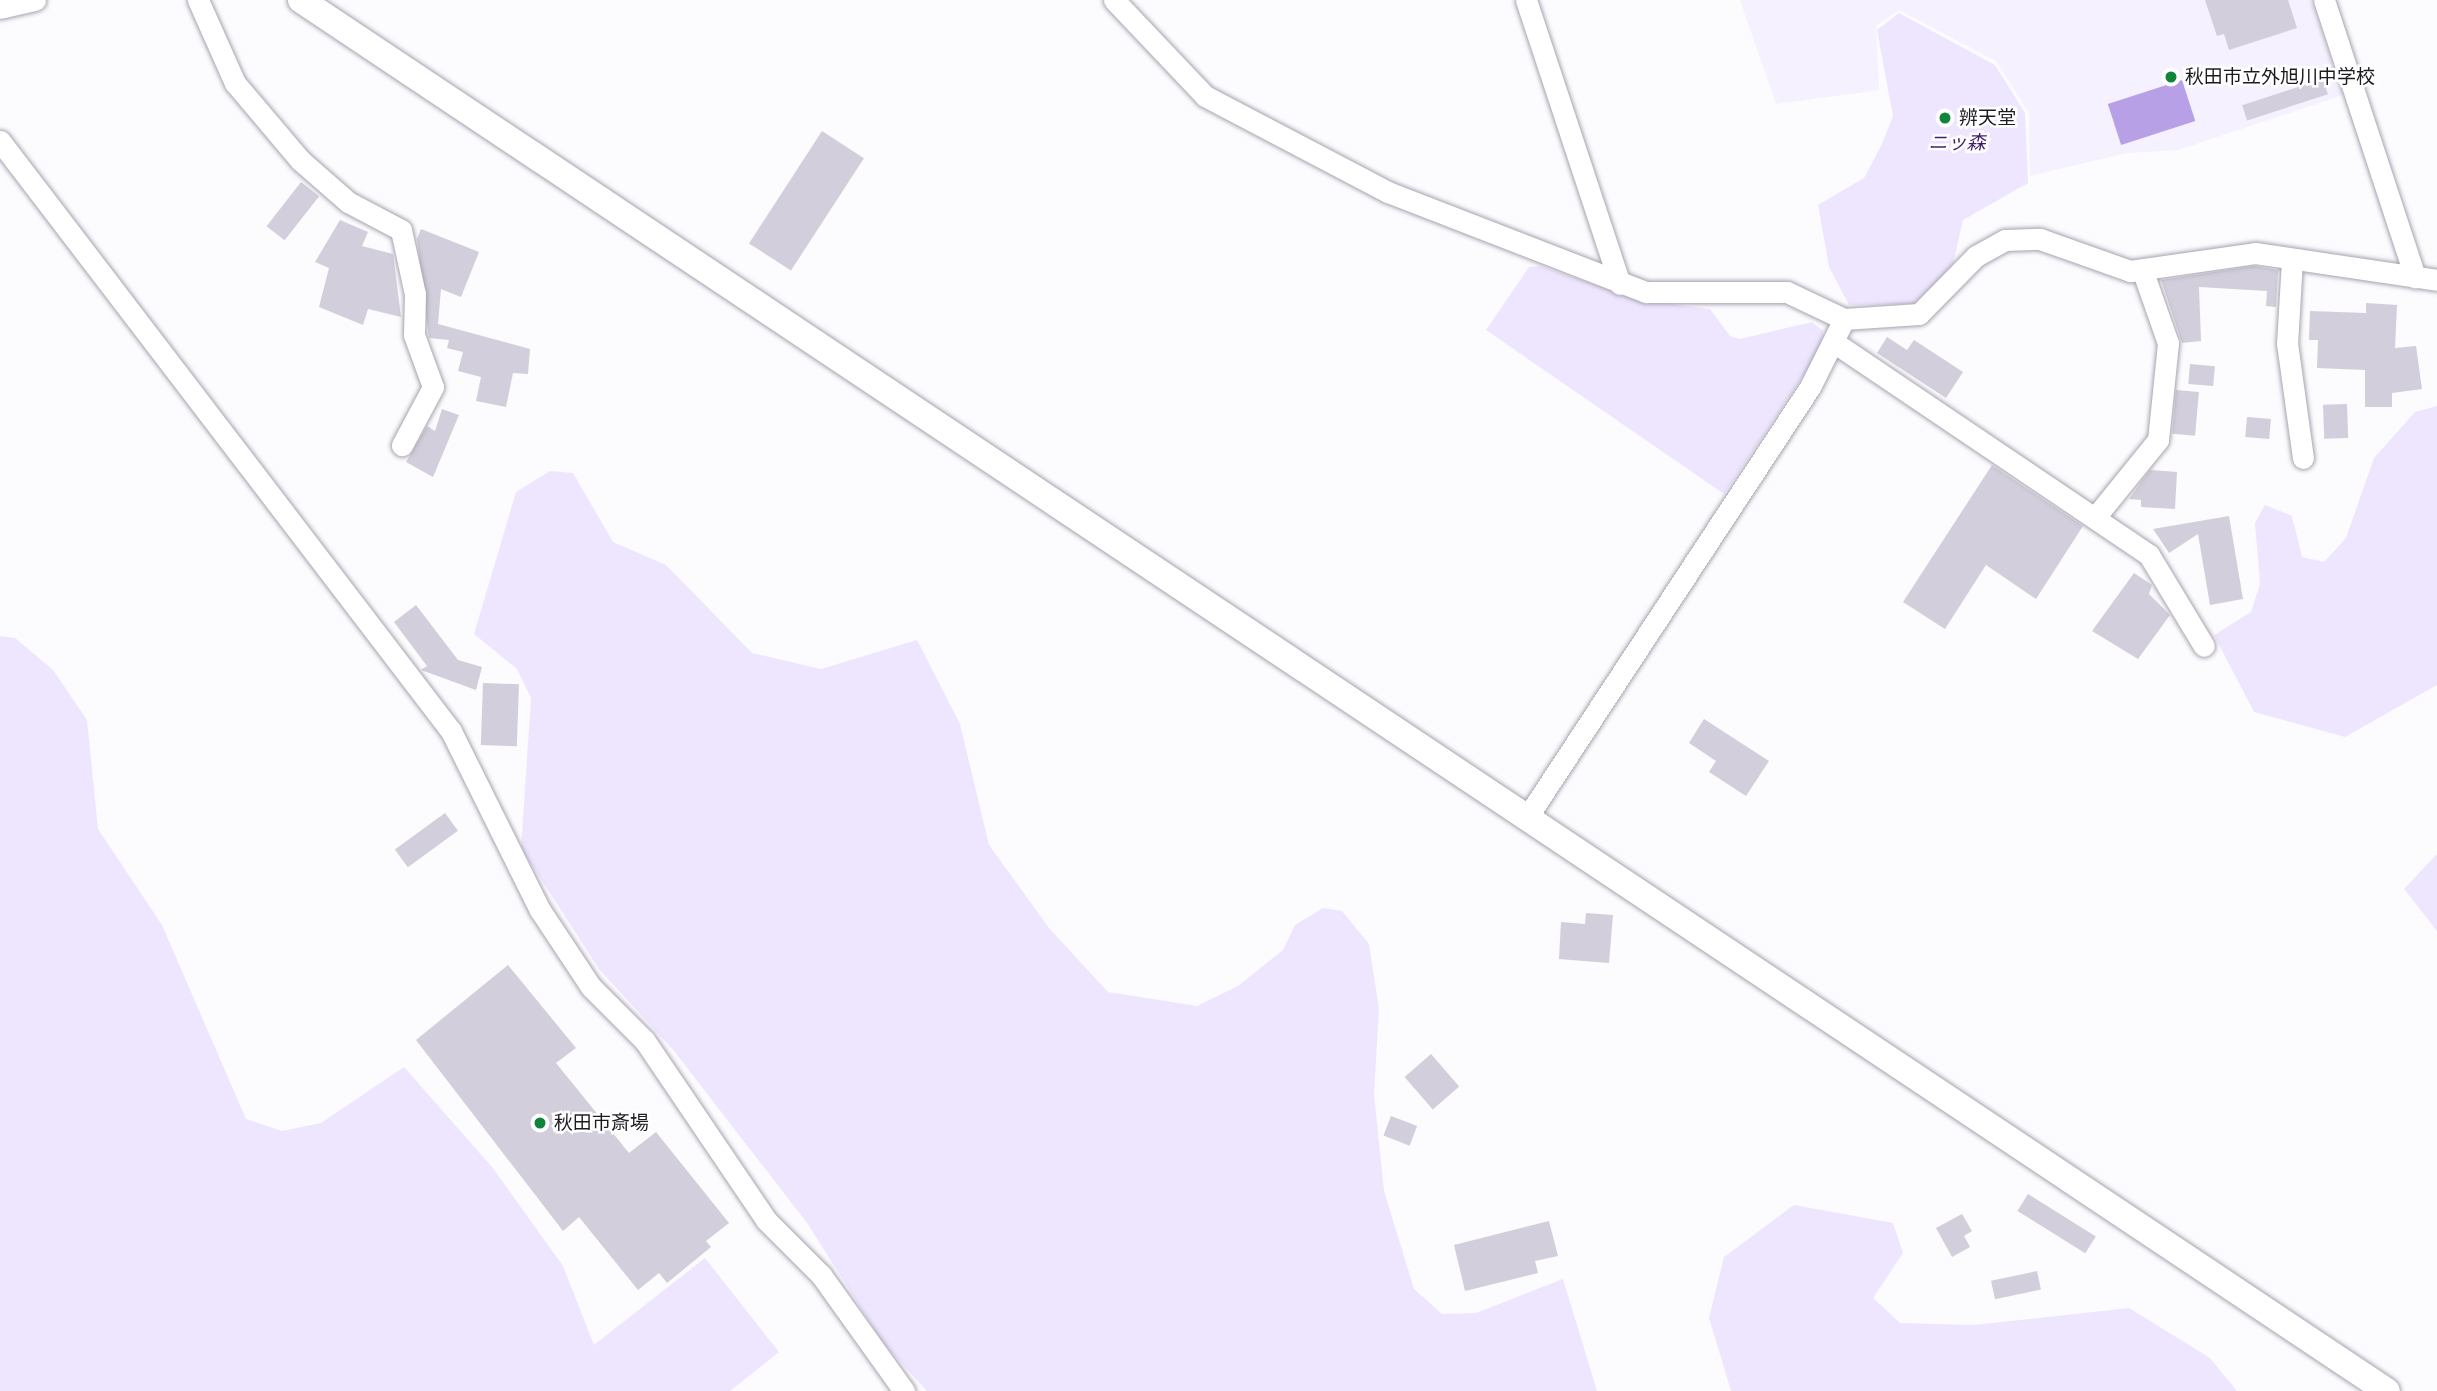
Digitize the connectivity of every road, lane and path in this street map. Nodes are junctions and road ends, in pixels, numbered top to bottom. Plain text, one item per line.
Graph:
1 (35, 0) edge
2 (198, 0) edge
3 (301, 0) edge
4 (1114, 0) edge
5 (1134, 0) edge
6 (1526, 0) edge
7 (2324, 0) edge
8 (0, 8) edge
9 (1145, 31) junction
10 (0, 141) edge
11 (2292, 260) junction
12 (2142, 270) junction
13 (2415, 277) junction
14 (2437, 280) edge
15 (1620, 284) junction
16 (1844, 318) junction
17 (1835, 343) junction
18 (402, 445) dead end
19 (2303, 458) dead end
20 (2097, 515) junction
21 (2204, 646) dead end
22 (1525, 819) junction
23 (904, 1391) edge
24 (2387, 1391) edge

1 - 8 street
2 - 18 street
3 - 22 street
4 - 9 street
5 - 9 street
6 - 15 street
7 - 13 street
9 - 15 street
10 - 23 street
11 - 12 street
11 - 13 street
11 - 19 street
12 - 16 street
12 - 20 street
13 - 14 street
15 - 16 street
16 - 17 street
17 - 20 street
17 - 22 street
20 - 21 street
22 - 24 street

